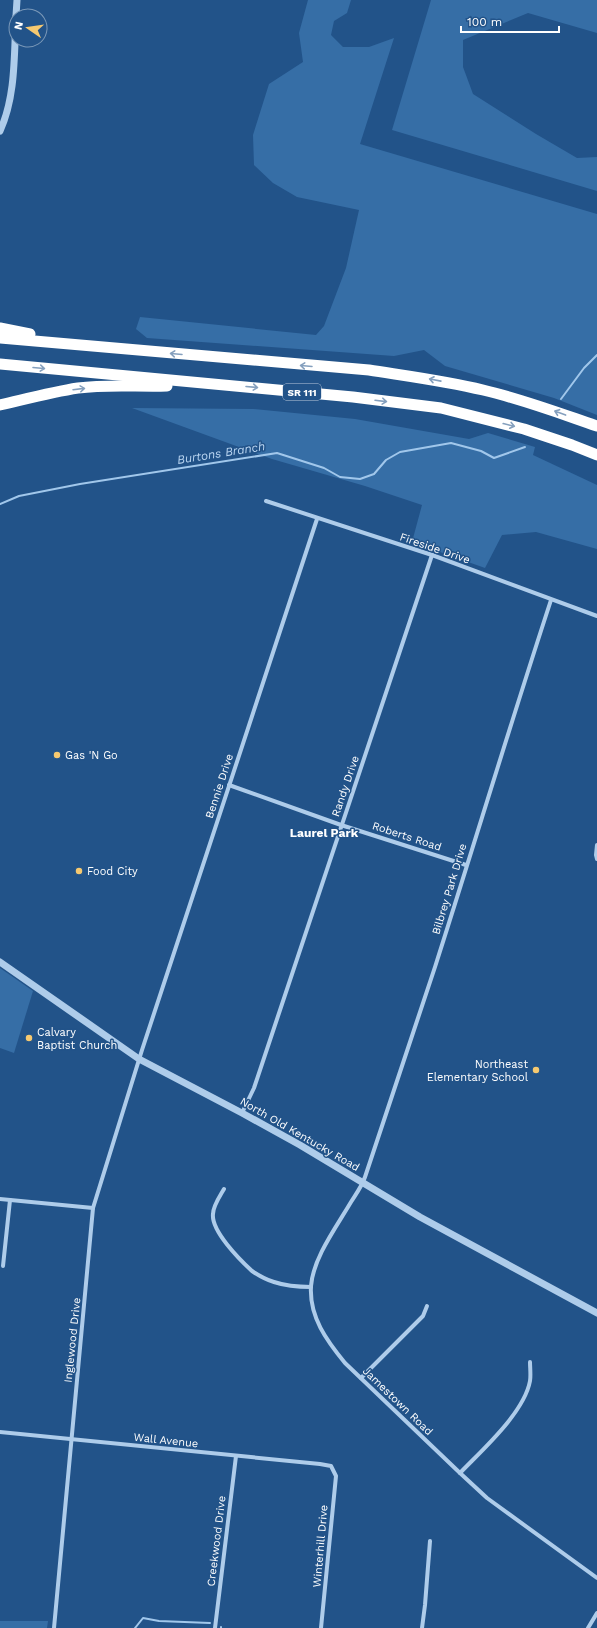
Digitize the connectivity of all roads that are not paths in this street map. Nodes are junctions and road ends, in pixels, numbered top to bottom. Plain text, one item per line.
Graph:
1 (14, 48) edge
2 (0, 130) edge
3 (0, 328) edge
4 (0, 338) edge
5 (147, 351) junction
6 (0, 364) edge
7 (231, 386) junction
8 (0, 405) edge
9 (597, 426) edge
10 (597, 455) edge
11 (266, 501) dead end
12 (317, 518) junction
13 (432, 554) junction
14 (551, 600) junction
15 (597, 616) edge
16 (229, 785) junction
17 (341, 825) junction
18 (597, 845) edge
19 (597, 859) edge
20 (466, 865) junction
21 (0, 962) edge
22 (139, 1059) junction
23 (242, 1113) junction
24 (363, 1183) junction
25 (224, 1189) dead end
26 (0, 1199) edge
27 (10, 1200) junction
28 (94, 1208) junction
29 (4, 1266) dead end
30 (311, 1287) junction
31 (427, 1306) dead end
32 (597, 1314) edge
33 (530, 1362) dead end
34 (361, 1378) junction
35 (0, 1432) edge
36 (71, 1440) junction
37 (236, 1456) junction
38 (331, 1466) joint
39 (460, 1474) junction
40 (430, 1541) dead end
41 (597, 1578) edge
42 (597, 1613) edge
43 (54, 1628) edge
44 (215, 1628) edge
45 (321, 1628) edge
46 (422, 1628) edge
47 (588, 1628) edge

1 - 2 street
3 - 5 highway
4 - 5 highway
9 -> 5 highway
6 -> 7 highway, SR 111
8 -> 7 highway
7 -> 10 highway, SR 111
11 - 12 street, Fireside Drive
12 - 13 street, Fireside Drive
12 - 16 street, Bennie Drive
13 - 14 street, Fireside Drive
13 - 17 street, Randy Drive
14 - 15 street, Fireside Drive
14 - 20 street, Bilbrey Park Drive
16 - 17 street, Roberts Road
16 - 22 street, Bennie Drive
17 - 20 street, Roberts Road
17 - 23 street, Randy Drive
18 - 19 street
20 - 24 street, Bilbrey Park Drive
21 - 22 street, North Old Kentucky Road
22 - 23 street, North Old Kentucky Road
22 - 28 street, Inglewood Drive
23 - 24 street, North Old Kentucky Road
24 - 30 street, Jamestown Road
24 - 32 street, North Old Kentucky Road
25 - 30 street
26 - 27 street
27 - 28 street
27 - 29 street
28 - 36 street, Inglewood Drive
30 - 34 street, Jamestown Road
31 - 34 street
33 - 39 street
34 - 39 street, Jamestown Road
35 - 36 street, Wall Avenue
36 - 37 street, Wall Avenue
36 - 43 street, Inglewood Drive
37 - 38 street, Wall Avenue
37 - 44 street, Creekwood Drive
38 - 45 street, Winterhill Drive
39 - 41 street, Jamestown Road
40 - 46 street
42 - 47 street

